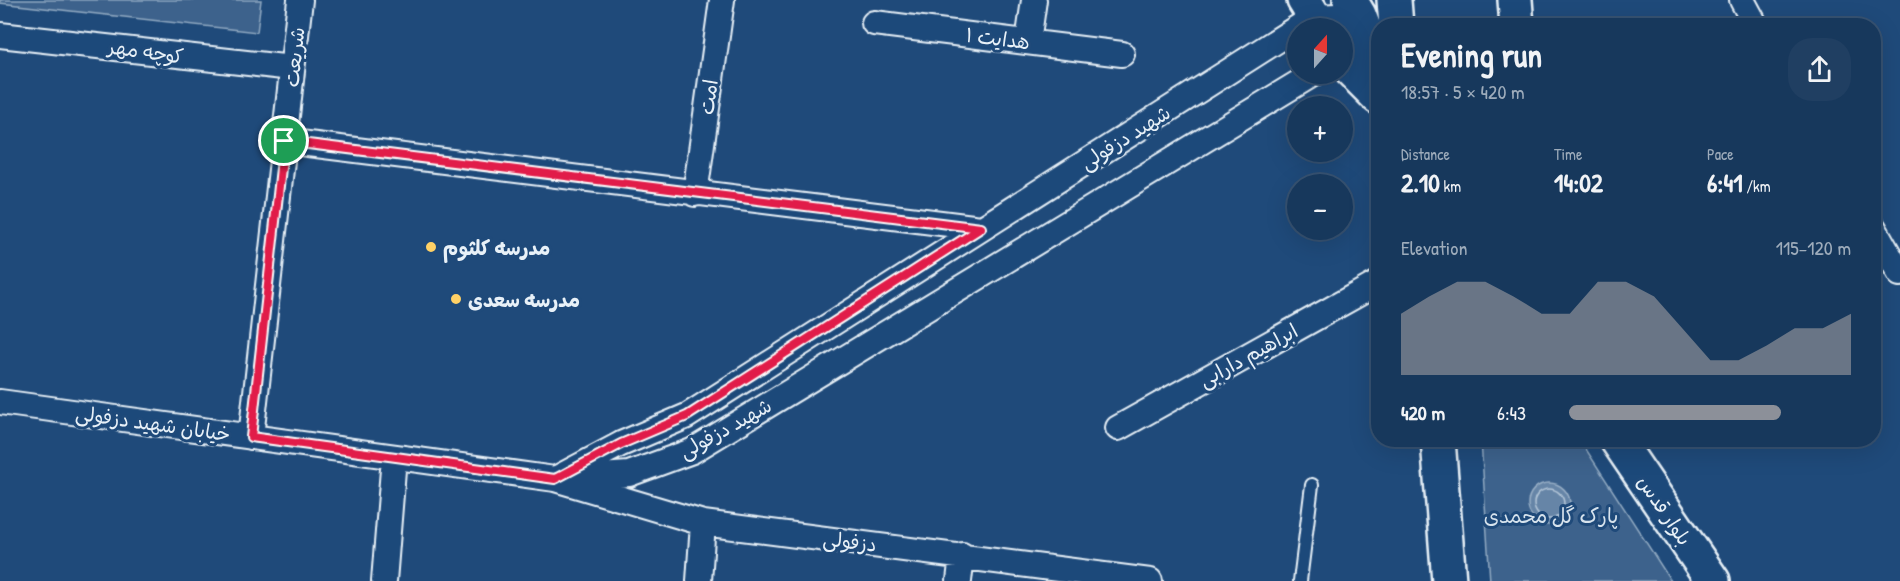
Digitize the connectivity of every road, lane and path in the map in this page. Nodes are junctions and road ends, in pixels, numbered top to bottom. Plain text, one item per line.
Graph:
1 (300, 0) edge
2 (722, 0) edge
3 (1034, 0) edge
4 (1394, 0) edge
5 (1515, 0) edge
6 (1742, 0) edge
7 (1354, 7) edge
8 (1313, 15) edge
9 (1395, 18) edge
10 (1516, 18) edge
11 (1752, 18) edge
12 (874, 23) dead end
13 (0, 35) edge
14 (1028, 42) junction
15 (1371, 47) edge
16 (1122, 54) dead end
17 (292, 68) junction
18 (1353, 72) edge
19 (1297, 84) edge
20 (1371, 90) edge
21 (284, 141) junction
22 (694, 194) junction
23 (981, 228) junction
24 (1881, 240) edge
25 (1900, 273) edge
26 (1371, 287) edge
27 (0, 402) edge
28 (1118, 428) dead end
29 (251, 437) junction
30 (1439, 447) edge
31 (1622, 447) edge
32 (394, 457) junction
33 (555, 479) junction
34 (1312, 485) dead end
35 (704, 523) junction
36 (962, 555) junction
37 (384, 581) edge
38 (699, 581) edge
39 (960, 581) edge
40 (1150, 581) edge
41 (1300, 581) edge
42 (1449, 581) edge
43 (1713, 581) edge

1 - 17 street, شریعت
2 - 22 street, امت
3 - 14 street
4 - 9 main road
5 - 10 main road
6 - 11 street
7 - 8 street, شهید دزفولی
7 - 15 main road
8 - 23 street, شهید دزفولی
12 - 14 street, هدایت ۱
13 - 17 street, کوچه مهر
14 - 16 street, هدایت ۱
17 - 21 street, شریعت
18 - 20 main road
19 - 33 street, شهید دزفولی
21 - 22 street
21 - 29 street, شریعت
22 - 23 street
23 - 33 street, شهید دزفولی
24 - 25 street
26 - 28 street, ابراهیم دارابی
27 - 29 street, خیابان شهید دزفولی
29 - 32 street, خیابان شهید دزفولی
30 - 42 main road
31 - 43 main road, بلوار قدس
32 - 33 street, خیابان شهید دزفولی
32 - 37 street
33 - 35 street, دزفولی
34 - 41 lane
35 - 36 street, دزفولی
35 - 38 street
36 - 39 street
36 - 40 street, دزفولی

